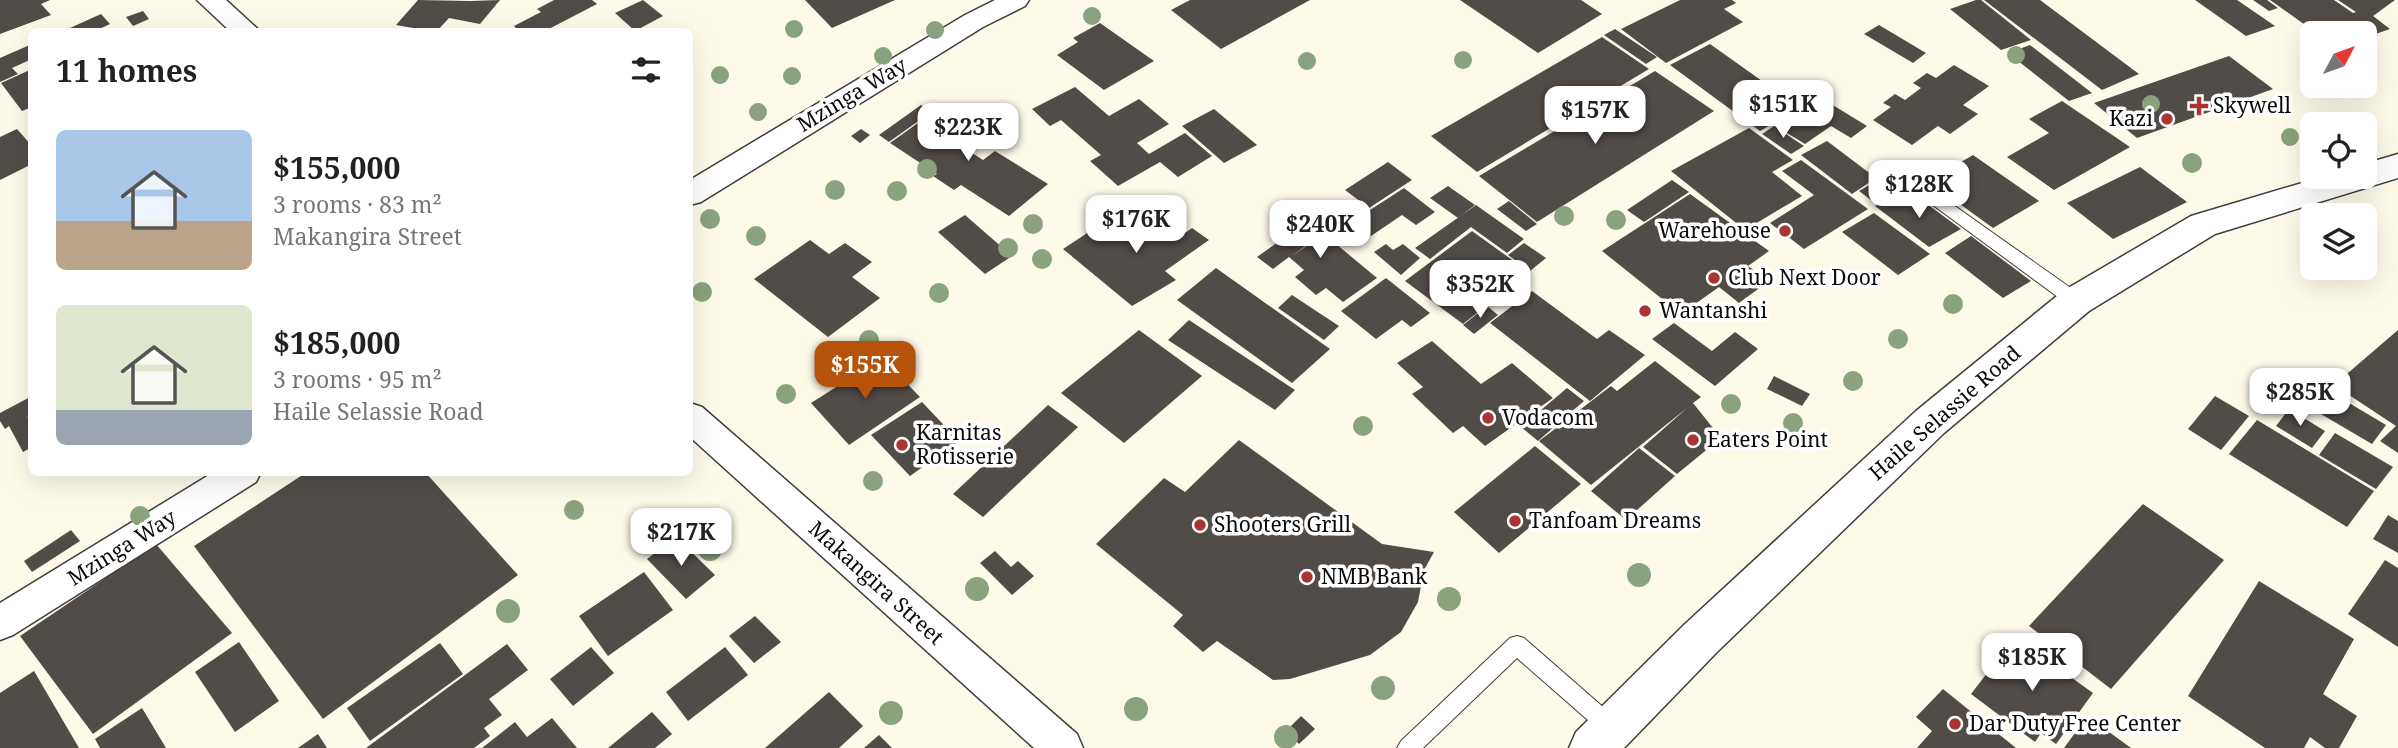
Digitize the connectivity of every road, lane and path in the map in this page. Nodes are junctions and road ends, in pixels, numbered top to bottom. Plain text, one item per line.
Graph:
1 (210, 0) edge
2 (1016, 0) edge
3 (243, 28) edge
4 (2398, 166) edge
5 (2377, 172) edge
6 (1904, 176) dead end
7 (2321, 189) edge
8 (693, 192) edge
9 (2076, 301) junction
10 (693, 420) edge
11 (238, 476) edge
12 (0, 623) edge
13 (1602, 738) edge
14 (1063, 748) edge
15 (1408, 748) edge

1 - 3 street
2 - 8 street, Mzinga Way
4 - 5 street, Haile Selassie Road
6 - 9 lane
7 - 9 street, Haile Selassie Road
9 - 13 street, Haile Selassie Road
10 - 14 street, Makangira Street
11 - 12 street, Mzinga Way
13 - 15 lane

